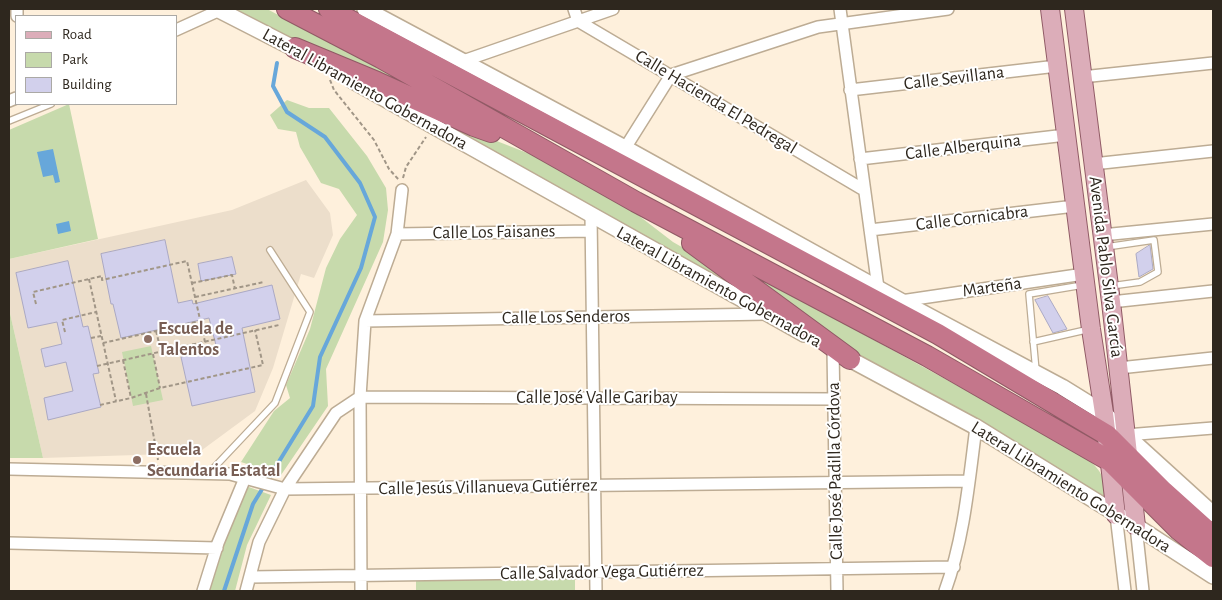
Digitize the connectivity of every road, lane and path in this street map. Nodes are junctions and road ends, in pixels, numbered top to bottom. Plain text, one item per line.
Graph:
1 (287, 9) edge
2 (329, 9) edge
3 (365, 9) edge
4 (574, 9) edge
5 (614, 9) edge
6 (840, 9) edge
7 (948, 9) edge
8 (1050, 9) edge
9 (1074, 9) edge
10 (219, 10) edge
11 (578, 21) junction
12 (841, 23) junction
13 (178, 29) edge
14 (295, 48) junction
15 (315, 60) junction
16 (463, 61) junction
17 (1213, 63) edge
18 (1057, 66) junction
19 (671, 75) junction
20 (1082, 76) junction
21 (850, 90) junction
22 (48, 105) edge
23 (9, 122) edge
24 (434, 125) junction
25 (1066, 135) junction
26 (537, 146) junction
27 (1213, 151) edge
28 (621, 155) junction
29 (860, 159) junction
30 (1093, 164) junction
31 (402, 190) dead end
32 (864, 190) junction
33 (636, 202) junction
34 (1075, 206) junction
35 (591, 215) junction
36 (1213, 224) edge
37 (870, 230) junction
38 (591, 231) junction
39 (397, 234) junction
40 (1103, 241) junction
41 (270, 250) dead end
42 (89, 279) junction
43 (1084, 279) junction
44 (264, 282) dead end
45 (192, 283) junction
46 (878, 288) junction
47 (235, 289) junction
48 (1213, 291) edge
49 (1110, 294) junction
50 (195, 297) junction
51 (901, 301) junction
52 (36, 304) dead end
53 (96, 312) junction
54 (767, 314) junction
55 (592, 317) junction
56 (200, 321) junction
57 (365, 321) junction
58 (279, 325) dead end
59 (1091, 329) junction
60 (255, 330) junction
61 (156, 331) junction
62 (65, 332) dead end
63 (101, 336) junction
64 (91, 338) dead end
65 (205, 342) junction
66 (1033, 342) junction
67 (103, 343) junction
68 (161, 351) junction
69 (153, 353) junction
70 (841, 355) junction
71 (1213, 358) edge
72 (123, 360) junction
73 (108, 363) junction
74 (97, 366) dead end
75 (1119, 368) junction
76 (1036, 373) junction
77 (160, 388) junction
78 (146, 393) junction
79 (360, 397) junction
80 (131, 398) junction
81 (593, 398) junction
82 (834, 399) junction
83 (116, 401) junction
84 (100, 405) dead end
85 (1104, 413) junction
86 (976, 427) junction
87 (1213, 428) edge
88 (1118, 447) junction
89 (9, 469) edge
90 (160, 472) junction
91 (208, 473) junction
92 (245, 478) junction
93 (969, 481) junction
94 (835, 482) junction
95 (1132, 484) junction
96 (594, 485) junction
97 (280, 488) junction
98 (360, 488) junction
99 (1213, 514) edge
100 (1116, 515) junction
101 (1136, 526) junction
102 (1213, 536) edge
103 (9, 544) edge
104 (216, 548) junction
105 (1213, 557) edge
106 (954, 567) junction
107 (837, 569) junction
108 (595, 572) junction
109 (361, 576) junction
110 (1213, 576) edge
111 (250, 577) junction
112 (203, 591) edge
113 (246, 591) edge
114 (361, 591) edge
115 (596, 591) edge
116 (838, 591) edge
117 (945, 591) edge
118 (1125, 591) edge
119 (1144, 591) edge

1 - 26 highway
2 - 28 highway
3 - 16 street
4 - 11 street
5 - 11 street
6 - 12 street
7 - 12 street
8 - 18 main road, Avenida Pablo Silva García
9 - 20 main road, Avenida Pablo Silva García
10 - 13 street
10 - 14 street, Lateral Libramiento Gobernadora
11 - 16 street
11 - 19 street, Calle Hacienda El Pedregal
12 - 19 street
12 - 21 street
14 - 15 street, Lateral Libramiento Gobernadora
14 - 26 highway
15 - 24 street, Lateral Libramiento Gobernadora
15 - 24 path
16 - 28 street
17 - 20 street
18 - 21 street, Calle Sevillana
18 - 25 main road, Avenida Pablo Silva García
19 - 28 street
19 - 32 street, Calle Hacienda El Pedregal
20 - 30 main road, Avenida Pablo Silva García
21 - 29 street
22 - 23 lane
24 - 35 street, Lateral Libramiento Gobernadora
25 - 29 street, Calle Alberquina
25 - 34 main road, Avenida Pablo Silva García
26 - 33 highway
27 - 30 street
28 - 46 street
28 - 88 highway
29 - 32 street
30 - 40 main road, Avenida Pablo Silva García
31 - 39 street
32 - 37 street
33 - 70 highway
33 - 88 highway
34 - 37 street, Calle Cornicabra
34 - 43 main road, Avenida Pablo Silva García
35 - 38 street
35 - 54 street, Lateral Libramiento Gobernadora
36 - 40 street
37 - 46 street
38 - 39 street, Calle Los Faisanes
38 - 55 street
39 - 57 street
40 - 49 main road, Avenida Pablo Silva García
40 - 49 lane
41 - 91 lane
42 - 45 path
42 - 52 path
42 - 53 path
43 - 51 street, Marteña
43 - 59 main road, Avenida Pablo Silva García
43 - 66 lane
44 - 47 path
45 - 47 path
45 - 50 path
46 - 51 street
47 - 50 path
48 - 49 street
49 - 75 main road, Avenida Pablo Silva García
50 - 56 path
51 - 76 street
53 - 62 path
53 - 63 path
54 - 55 street, Calle Los Senderos
54 - 70 street, Lateral Libramiento Gobernadora
55 - 57 street, Calle Los Senderos
55 - 81 street
56 - 61 path
56 - 65 path
57 - 79 street
58 - 60 path
59 - 66 lane
59 - 85 main road, Avenida Pablo Silva García
60 - 65 path
60 - 77 path
61 - 67 path
61 - 68 path
63 - 64 path
63 - 67 path
65 - 68 path
66 - 76 lane
67 - 73 path
68 - 69 path
69 - 72 path
69 - 77 path
70 - 82 street, Calle José Padilla Córdova
70 - 86 street, Lateral Libramiento Gobernadora
71 - 75 street
72 - 73 path
72 - 80 path
73 - 74 path
73 - 83 path
75 - 88 main road, Avenida Pablo Silva García
76 - 85 street
77 - 78 path
78 - 80 path
78 - 90 path
79 - 81 street, Calle José Valle Garibay
79 - 97 street
79 - 98 street
80 - 83 path
81 - 82 street, Calle José Valle Garibay
81 - 96 street
82 - 94 street, Calle José Padilla Córdova
83 - 84 path
85 - 88 main road, Avenida Pablo Silva García
86 - 93 street
86 - 100 street, Lateral Libramiento Gobernadora
87 - 88 street
88 - 95 highway
88 - 99 street
88 - 100 main road, Avenida Pablo Silva García
88 - 102 highway
89 - 90 street, Calle Jesús Villanueva Gutiérrez
90 - 91 street, Calle Jesús Villanueva Gutiérrez
91 - 92 street, Calle Jesús Villanueva Gutiérrez
92 - 97 street, Calle Jesús Villanueva Gutiérrez
92 - 104 street
93 - 94 street, Calle Jesús Villanueva Gutiérrez
93 - 106 street
94 - 96 street, Calle Jesús Villanueva Gutiérrez
94 - 107 street, Calle José Padilla Córdova
95 - 101 main road
95 - 105 highway
96 - 98 street, Calle Jesús Villanueva Gutiérrez
96 - 108 street
97 - 98 street, Calle Jesús Villanueva Gutiérrez
97 - 111 street
98 - 109 street
100 - 101 street, Lateral Libramiento Gobernadora
100 - 118 street
101 - 110 street, Lateral Libramiento Gobernadora
101 - 119 street
103 - 104 street
104 - 112 street
106 - 107 street, Calle Salvador Vega Gutiérrez
106 - 117 street
107 - 108 street, Calle Salvador Vega Gutiérrez
107 - 116 street, Calle José Padilla Córdova
108 - 109 street, Calle Salvador Vega Gutiérrez
108 - 115 street
109 - 111 street, Calle Salvador Vega Gutiérrez
109 - 114 street
111 - 113 street

